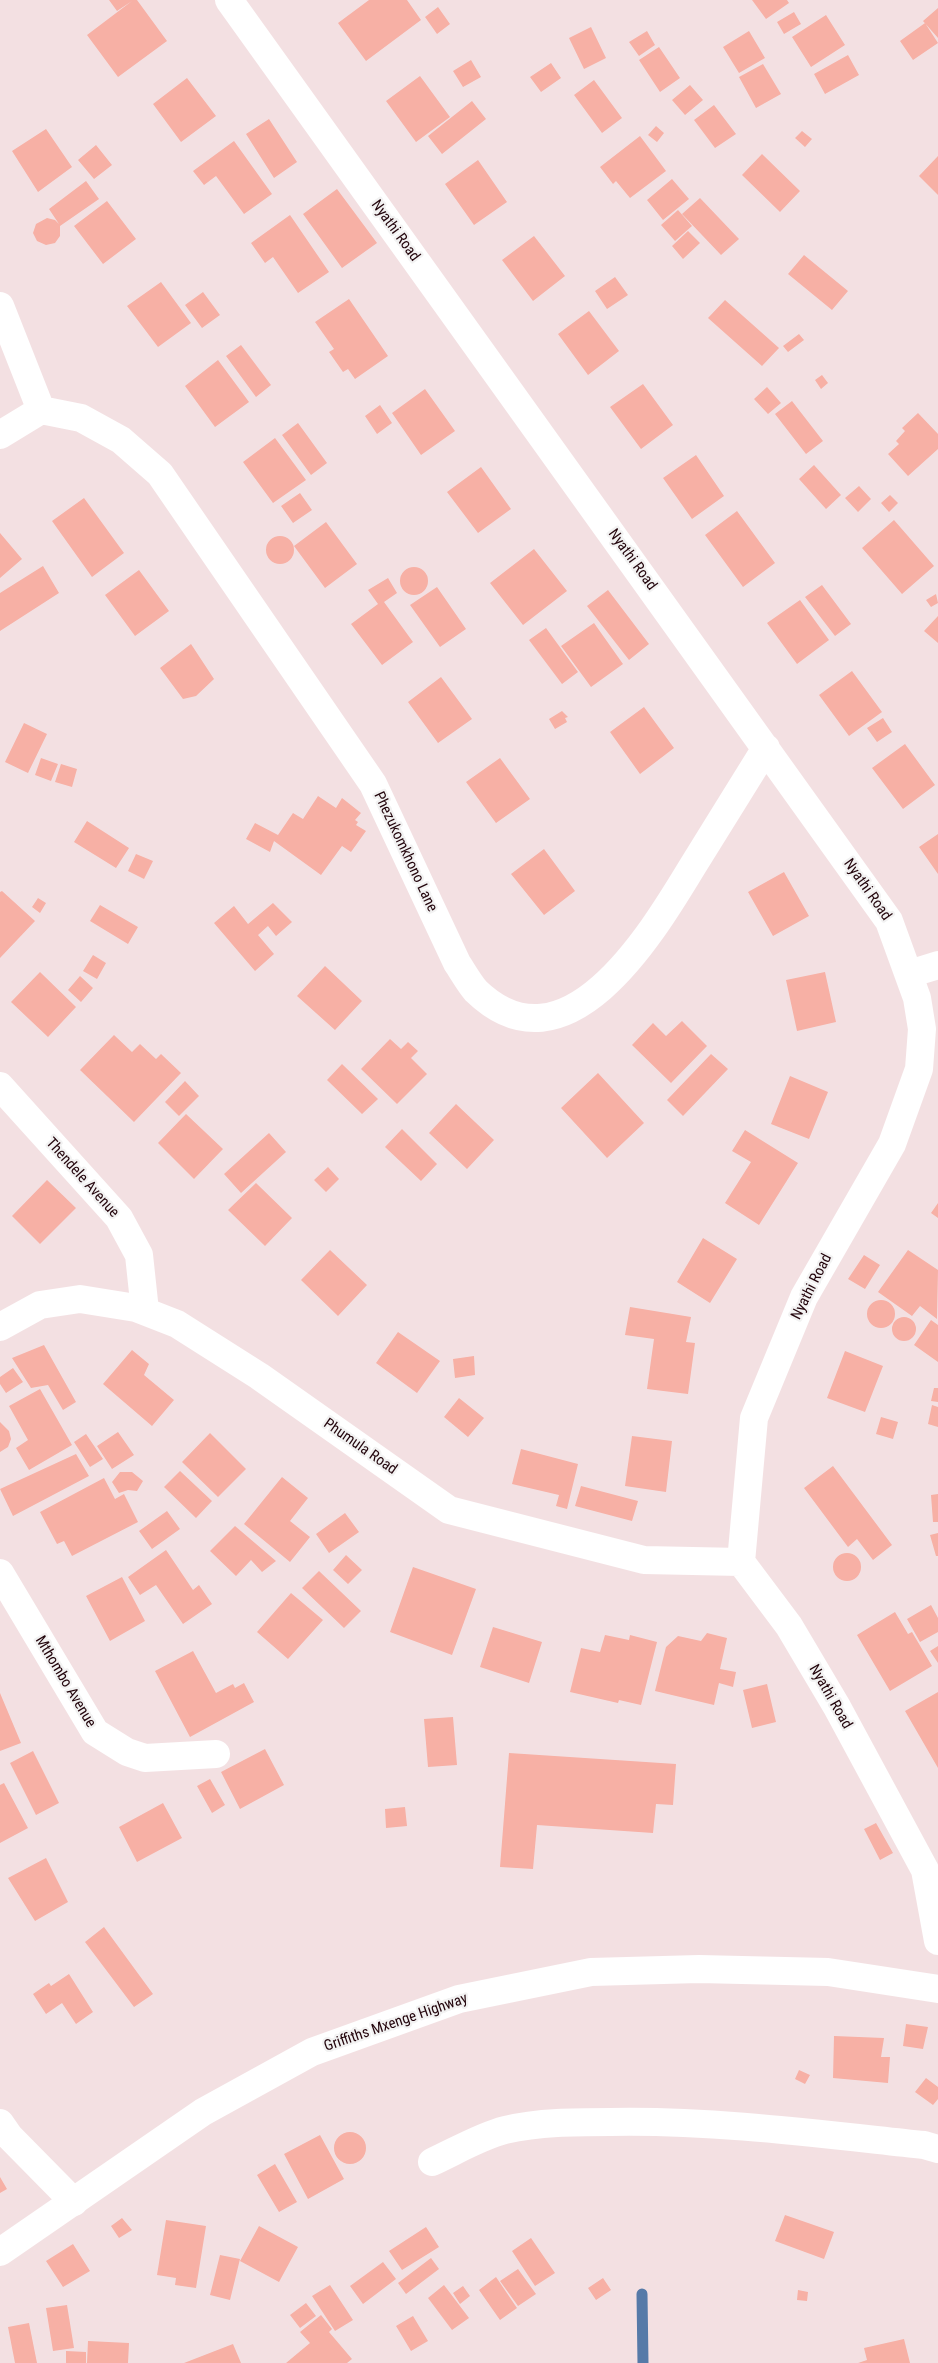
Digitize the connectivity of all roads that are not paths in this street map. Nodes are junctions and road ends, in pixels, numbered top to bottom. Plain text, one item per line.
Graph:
1 (229, 0) edge
2 (0, 306) edge
3 (42, 410) junction
4 (0, 435) edge
5 (766, 748) junction
6 (938, 965) edge
7 (908, 974) junction
8 (0, 1086) edge
9 (145, 1312) junction
10 (0, 1326) edge
11 (741, 1562) junction
12 (0, 1573) edge
13 (216, 1754) dead end
14 (938, 1941) edge
15 (938, 1989) edge
16 (0, 2123) edge
17 (938, 2149) edge
18 (432, 2162) dead end
19 (74, 2202) junction
20 (0, 2252) edge

1 - 5 street, Nyathi Road
2 - 3 street
3 - 4 street
3 - 5 street, Phezukomkhono Lane
5 - 7 street, Nyathi Road
6 - 7 street
7 - 11 street, Nyathi Road
8 - 9 street, Thendele Avenue
9 - 10 street, Phumula Road
9 - 11 street, Phumula Road
11 - 14 street, Nyathi Road
12 - 13 street, Mthombo Avenue
15 - 19 street, Griffiths Mxenge Highway
16 - 19 street
17 - 18 street
19 - 20 street, Griffiths Mxenge Highway

